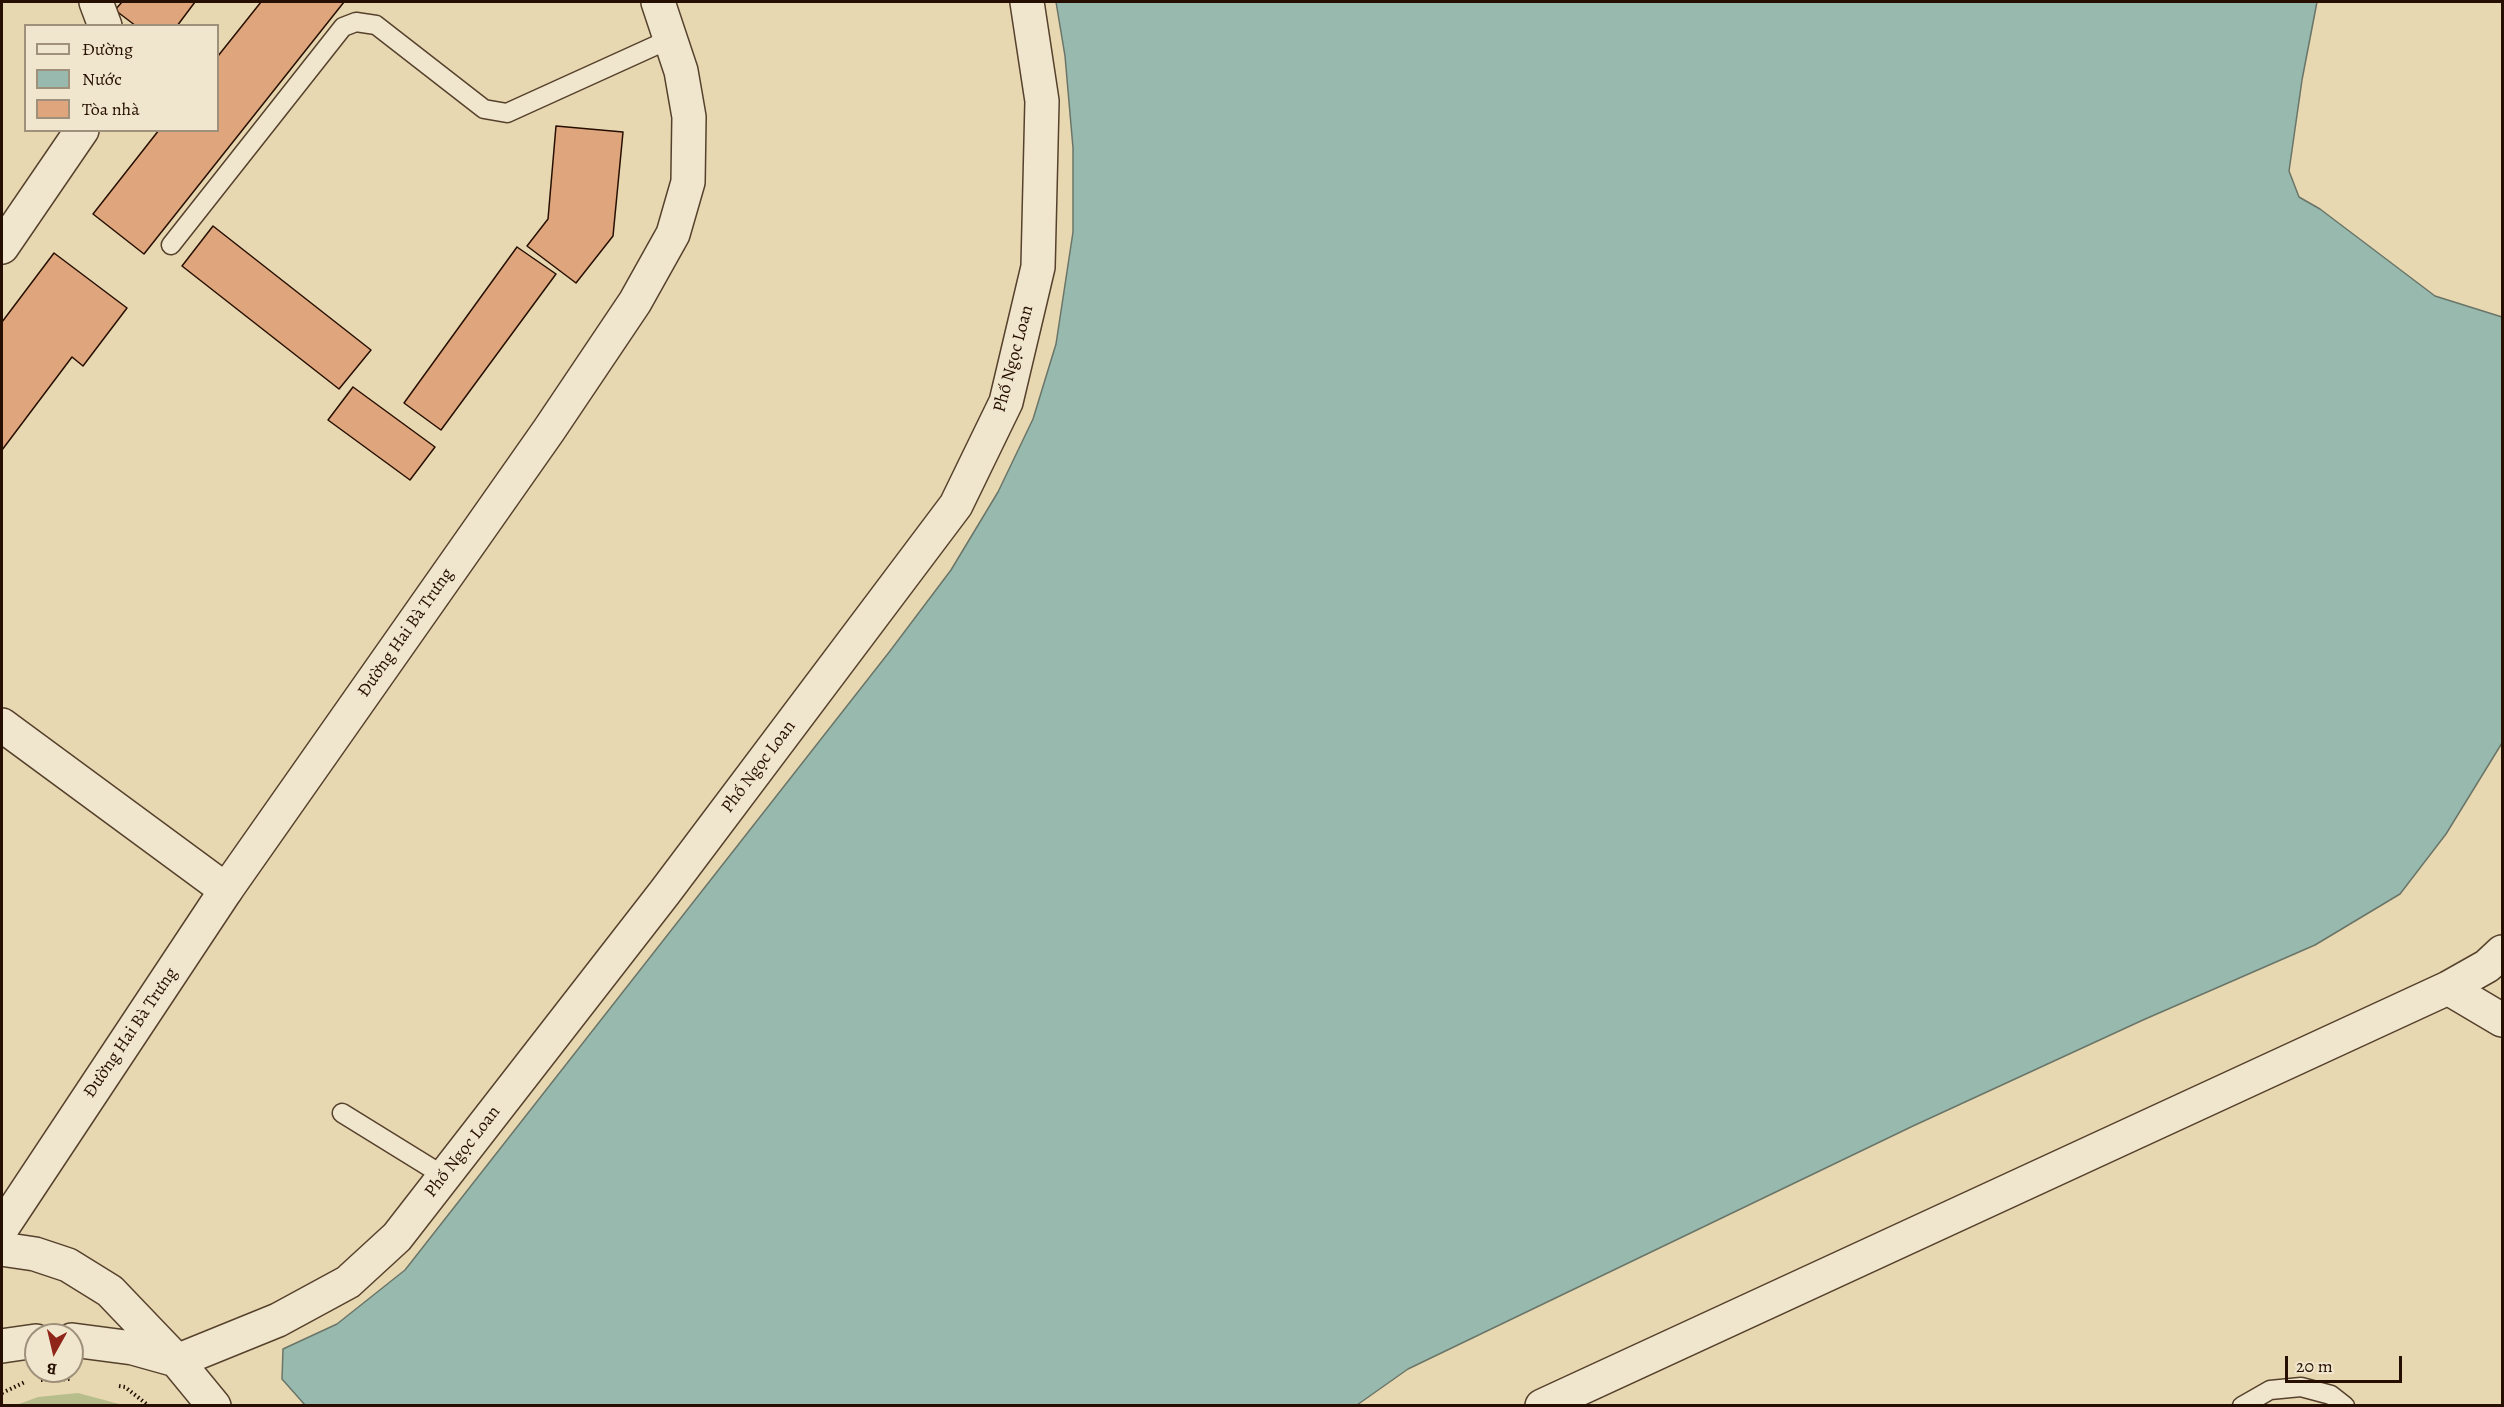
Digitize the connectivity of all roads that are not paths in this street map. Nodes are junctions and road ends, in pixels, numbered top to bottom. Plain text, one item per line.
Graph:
1 (96, 2) edge
2 (658, 2) edge
3 (1027, 2) edge
4 (104, 24) edge
5 (670, 39) junction
6 (81, 132) edge
7 (171, 245) dead end
8 (2, 247) edge
9 (2, 725) edge
10 (226, 890) junction
11 (2502, 952) edge
12 (2448, 988) junction
13 (2502, 1020) edge
14 (342, 1113) dead end
15 (444, 1176) junction
16 (2, 1228) edge
17 (2, 1249) edge
18 (84, 1342) edge
19 (24, 1343) edge
20 (2, 1346) edge
21 (177, 1361) junction
22 (213, 1404) edge
23 (1542, 1406) edge
24 (2242, 1406) edge
25 (2344, 1406) edge

1 - 4 street
2 - 5 street, Đường Hai Bà Trưng
3 - 15 street, Phố Ngọc Loan
5 - 7 lane
5 - 10 street, Đường Hai Bà Trưng
6 - 8 street
9 - 10 street
10 - 16 street, Đường Hai Bà Trưng
11 - 12 street
12 - 13 street
12 - 23 street
14 - 15 lane
15 - 21 street, Phố Ngọc Loan
17 - 21 street
18 - 21 street
19 - 20 street
21 - 22 street
24 - 25 lane

